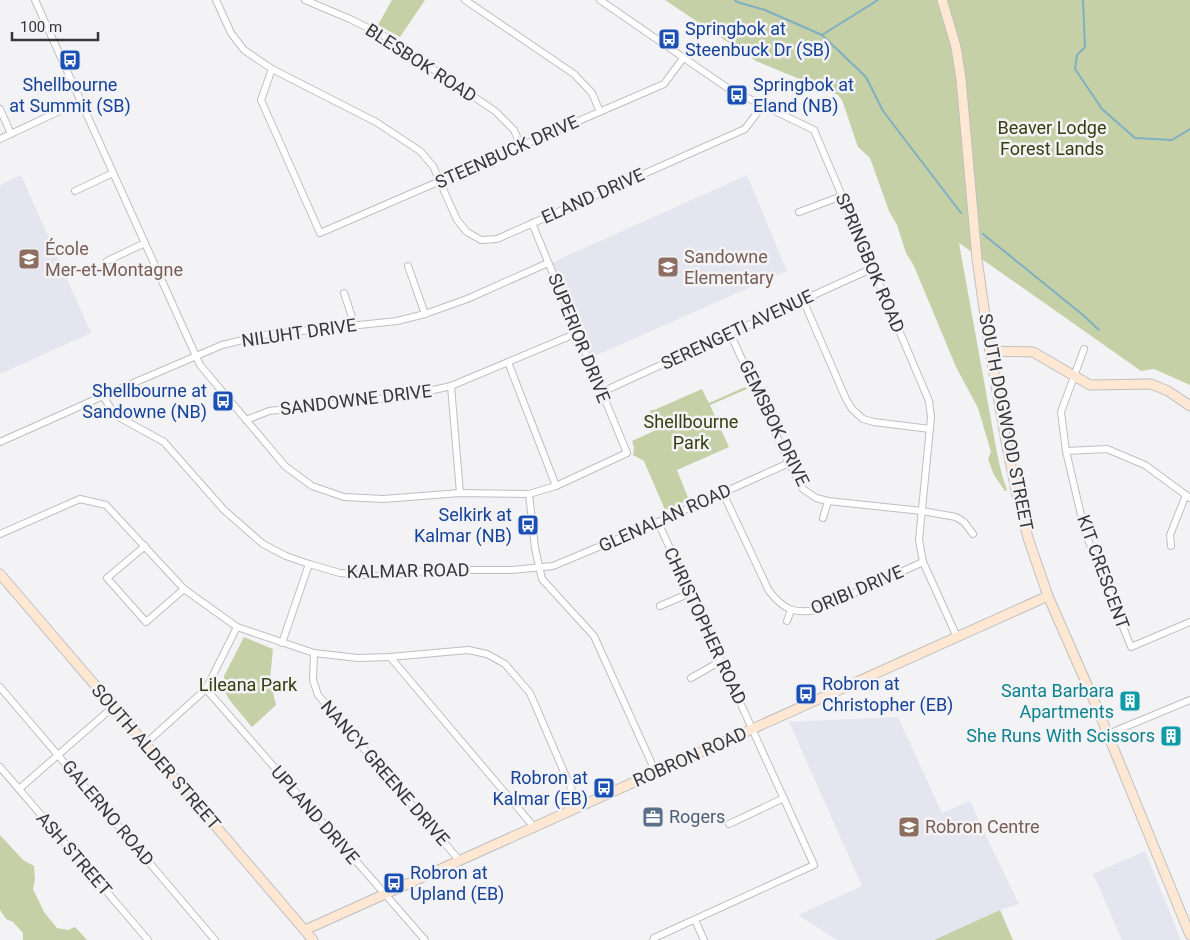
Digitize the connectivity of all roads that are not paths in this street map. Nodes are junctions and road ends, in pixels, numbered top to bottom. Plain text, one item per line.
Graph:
1 (35, 0) edge
2 (305, 0) edge
3 (464, 0) edge
4 (600, 0) edge
5 (942, 0) edge
6 (218, 1) edge
7 (684, 57) junction
8 (272, 69) junction
9 (81, 101) junction
10 (763, 105) junction
11 (0, 109) edge
12 (600, 112) junction
13 (11, 134) junction
14 (0, 139) edge
15 (521, 146) junction
16 (113, 173) junction
17 (440, 181) junction
18 (75, 191) dead end
19 (842, 196) junction
20 (799, 212) dead end
21 (532, 223) junction
22 (145, 242) junction
23 (107, 261) dead end
24 (548, 263) junction
25 (408, 266) dead end
26 (873, 268) junction
27 (344, 293) dead end
28 (804, 300) junction
29 (425, 314) junction
30 (356, 326) junction
31 (577, 333) junction
32 (730, 333) junction
33 (1084, 349) dead end
34 (990, 351) junction
35 (196, 356) junction
36 (508, 362) junction
37 (1075, 376) junction
38 (451, 386) junction
39 (602, 392) junction
40 (104, 396) junction
41 (1190, 406) edge
42 (246, 420) junction
43 (930, 430) junction
44 (0, 442) edge
45 (1066, 451) junction
46 (789, 463) junction
47 (556, 486) junction
48 (460, 493) junction
49 (723, 493) junction
50 (529, 494) junction
51 (1188, 497) edge
52 (828, 501) junction
53 (922, 511) junction
54 (823, 518) dead end
55 (658, 522) junction
56 (0, 534) edge
57 (974, 534) dead end
58 (145, 546) junction
59 (1171, 546) dead end
60 (923, 562) junction
61 (309, 564) junction
62 (540, 567) junction
63 (0, 574) edge
64 (184, 589) junction
65 (690, 593) junction
66 (1048, 596) junction
67 (660, 606) dead end
68 (791, 610) junction
69 (787, 621) dead end
70 (1190, 622) edge
71 (237, 627) junction
72 (957, 637) junction
73 (282, 643) junction
74 (314, 653) junction
75 (390, 657) junction
76 (721, 661) junction
77 (691, 678) dead end
78 (0, 687) edge
79 (206, 689) junction
80 (1190, 700) edge
81 (114, 707) junction
82 (752, 730) junction
83 (1108, 734) junction
84 (145, 744) junction
85 (58, 755) junction
86 (0, 767) edge
87 (656, 773) junction
88 (19, 789) junction
89 (784, 798) junction
90 (579, 807) junction
91 (730, 824) dead end
92 (534, 827) junction
93 (460, 860) junction
94 (385, 894) junction
95 (695, 920) junction
96 (304, 930) junction
97 (1190, 936) edge
98 (148, 940) edge
99 (215, 940) edge
100 (313, 940) edge
101 (425, 940) edge
102 (653, 940) edge
103 (704, 940) edge

1 - 9 street
2 - 15 street, BLESBOK ROAD
3 - 12 street
4 - 7 street, SPRINGBOK ROAD
5 - 34 street, SOUTH DOGWOOD STREET
6 - 8 street
7 - 10 street, SPRINGBOK ROAD
7 - 12 street, STEENBUCK DRIVE
8 - 17 street, ELAND DRIVE
8 - 17 street, STEENBUCK DRIVE
9 - 13 street
9 - 16 street
10 - 19 street, SPRINGBOK ROAD
10 - 21 street, ELAND DRIVE
11 - 13 street
12 - 15 street, STEENBUCK DRIVE
13 - 14 street
15 - 17 street, STEENBUCK DRIVE
16 - 18 street
16 - 22 street
17 - 21 street, ELAND DRIVE
19 - 20 street
19 - 26 street, SPRINGBOK ROAD
21 - 24 street, SUPERIOR DRIVE
22 - 23 street
22 - 35 street
24 - 29 street, NILUHT DRIVE
24 - 31 street, SUPERIOR DRIVE
25 - 29 street
26 - 28 street, SERENGETI AVENUE
26 - 43 street, SPRINGBOK ROAD
27 - 30 street
28 - 32 street, SERENGETI AVENUE
28 - 43 street
29 - 30 street, NILUHT DRIVE
30 - 35 street, NILUHT DRIVE
31 - 36 street, SANDOWNE DRIVE
31 - 39 street, SUPERIOR DRIVE
32 - 39 street, SERENGETI AVENUE
32 - 46 street, GEMSBOK DRIVE
33 - 37 street, KIT CRESCENT
34 - 37 street
34 - 66 street, SOUTH DOGWOOD STREET
35 - 40 street, NILUHT DRIVE
35 - 42 street
36 - 38 street, SANDOWNE DRIVE
36 - 47 street
37 - 41 street
37 - 45 street, KIT CRESCENT
38 - 42 street, SANDOWNE DRIVE
38 - 48 street
39 - 47 street, SUPERIOR DRIVE
40 - 44 street, NILUHT DRIVE
40 - 61 street, KALMAR ROAD
42 - 48 street
43 - 53 street, SPRINGBOK ROAD
45 - 51 street
45 - 70 street, KIT CRESCENT
46 - 49 street, GLENALAN ROAD
46 - 52 street, GEMSBOK DRIVE
47 - 50 street
48 - 50 street
49 - 55 street, GLENALAN ROAD
49 - 68 street, ORIBI DRIVE
50 - 62 street
51 - 59 street
52 - 53 street, GEMSBOK DRIVE
52 - 54 street, GEMSBOK DRIVE
53 - 57 street, GEMSBOK DRIVE
53 - 60 street, SPRINGBOK ROAD
55 - 62 street, GLENALAN ROAD
55 - 65 street, CHRISTOPHER ROAD
56 - 58 street
58 - 64 street
58 - 64 street
60 - 68 street, ORIBI DRIVE
60 - 72 street, SPRINGBOK ROAD
61 - 62 street, KALMAR ROAD
61 - 73 street
62 - 87 street
63 - 81 street, SOUTH ALDER STREET
64 - 71 street
65 - 67 street
65 - 76 street, CHRISTOPHER ROAD
66 - 72 street, ROBRON ROAD
66 - 83 street, SOUTH DOGWOOD STREET
68 - 69 street, ORIBI DRIVE
71 - 73 street
71 - 79 street
72 - 82 street, ROBRON ROAD
73 - 74 street
74 - 75 street
74 - 93 street, NANCY GREENE DRIVE
75 - 90 street
75 - 92 street
76 - 77 street
76 - 82 street, CHRISTOPHER ROAD
78 - 85 street, GALERNO ROAD
79 - 84 street
79 - 94 street, UPLAND DRIVE
80 - 83 street
81 - 84 street, SOUTH ALDER STREET
81 - 85 street
82 - 87 street, ROBRON ROAD
82 - 89 street, CHRISTOPHER ROAD
83 - 97 street, SOUTH DOGWOOD STREET
84 - 96 street, SOUTH ALDER STREET
85 - 88 street
85 - 99 street, GALERNO ROAD
86 - 88 street, ASH STREET
87 - 90 street, ROBRON ROAD
88 - 98 street, ASH STREET
89 - 91 street
89 - 95 street, CHRISTOPHER ROAD
90 - 92 street, ROBRON ROAD
92 - 93 street, ROBRON ROAD
93 - 94 street, ROBRON ROAD
94 - 96 street, ROBRON ROAD
94 - 101 street, UPLAND DRIVE
95 - 102 street
95 - 103 street
96 - 100 street, SOUTH ALDER STREET

